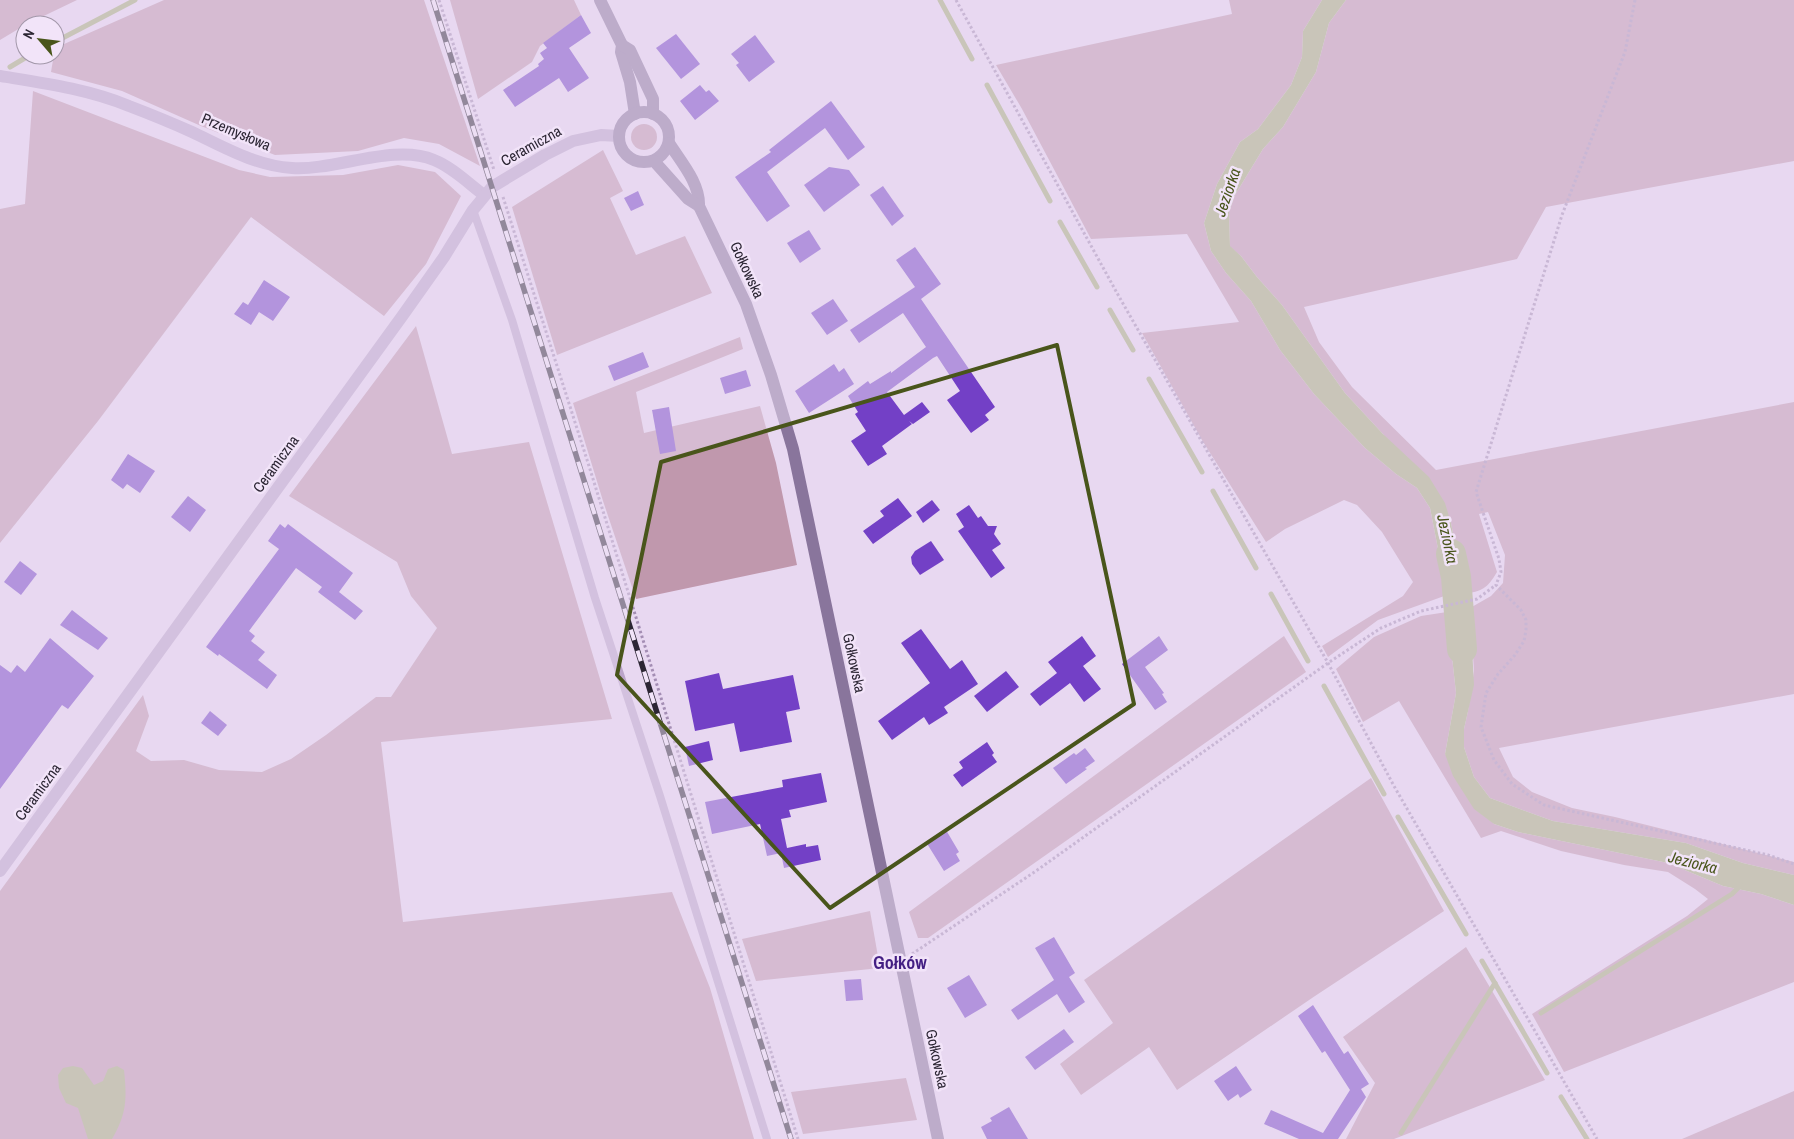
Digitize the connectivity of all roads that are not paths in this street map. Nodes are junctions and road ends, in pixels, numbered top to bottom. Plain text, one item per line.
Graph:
1 (600, 0) edge
2 (622, 45) junction
3 (0, 76) edge
4 (636, 114) junction
5 (653, 114) junction
6 (619, 136) junction
7 (669, 143) junction
8 (654, 161) junction
9 (484, 195) junction
10 (699, 206) junction
11 (473, 210) junction
12 (0, 870) edge
13 (768, 1139) edge
14 (938, 1139) edge

1 - 2 street
2 - 4 street
2 - 5 street
3 - 9 street, Przemysłowa
4 - 5 street
4 - 6 street
5 - 7 street
6 - 8 street
6 - 9 street, Ceramiczna
7 - 8 street
7 - 10 street, Gołkowska
8 - 10 street, Gołkowska
9 - 11 street, Ceramiczna
10 - 14 street, Gołkowska
11 - 12 street, Ceramiczna
11 - 13 lane

